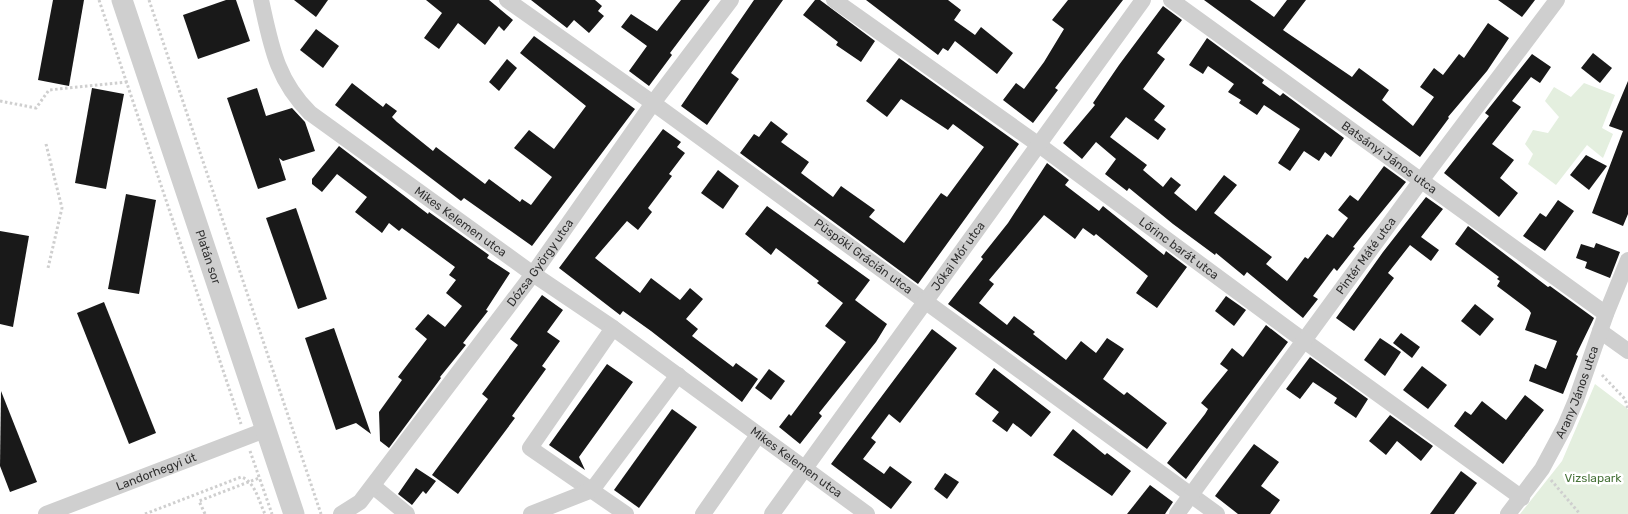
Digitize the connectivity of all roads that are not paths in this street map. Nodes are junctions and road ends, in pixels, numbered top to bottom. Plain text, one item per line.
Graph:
1 (122, 0) edge
2 (261, 0) edge
3 (507, 0) edge
4 (731, 0) edge
5 (834, 0) edge
6 (1143, 0) edge
7 (1171, 0) edge
8 (1558, 0) edge
9 (653, 103) junction
10 (1039, 145) junction
11 (1420, 182) junction
12 (1628, 260) edge
13 (533, 274) junction
14 (926, 302) junction
15 (1606, 314) junction
16 (613, 328) junction
17 (1600, 331) junction
18 (1304, 341) junction
19 (1628, 351) edge
20 (678, 375) junction
21 (255, 434) junction
22 (758, 435) junction
23 (805, 469) junction
24 (373, 486) junction
25 (592, 490) junction
26 (1191, 495) junction
27 (1522, 498) junction
28 (358, 508) edge
29 (46, 514) edge
30 (294, 514) edge
31 (341, 514) edge
32 (407, 514) edge
33 (531, 514) edge
34 (626, 514) edge
35 (703, 514) edge
36 (772, 514) edge
37 (867, 514) edge
38 (1177, 514) edge
39 (1217, 514) edge
40 (1508, 514) edge

1 - 21 street, Platán sor
2 - 13 street, Mikes Kelemen utca
3 - 9 street, Püspöki Grácián utca
4 - 9 street, Dózsa György utca
5 - 10 street, Lőrinc barát utca
6 - 10 street, Jókai Mór utca
7 - 11 street, Batsányi János utca
8 - 11 street, Pintér Máté utca
9 - 13 street, Dózsa György utca
9 - 14 street, Püspöki Grácián utca
10 - 14 street, Jókai Mór utca
10 - 18 street, Lőrinc barát utca
11 - 15 street, Batsányi János utca
11 - 18 street, Pintér Máté utca
12 - 15 street, Arany János utca
13 - 16 street, Mikes Kelemen utca
13 - 24 street, Dózsa György utca
14 - 23 street, Jókai Mór utca
14 - 26 street, Püspöki Grácián utca
15 - 17 street, Arany János utca
16 - 20 street, Mikes Kelemen utca
16 - 25 street
17 - 19 street
17 - 27 street, Arany János utca
18 - 26 street, Pintér Máté utca
18 - 27 street, Lőrinc barát utca
20 - 22 street, Mikes Kelemen utca
20 - 25 street
21 - 29 street, Landorhegyi út
21 - 30 street, Platán sor
22 - 23 street, Mikes Kelemen utca
22 - 35 street
23 - 36 street, Jókai Mór utca
23 - 37 street, Mikes Kelemen utca
24 - 28 street, Dózsa György utca
24 - 32 street
25 - 33 street
25 - 34 street
26 - 38 street, Pintér Máté utca
26 - 39 street, Püspöki Grácián utca
27 - 40 street, Arany János utca
28 - 31 street, Dózsa György utca

